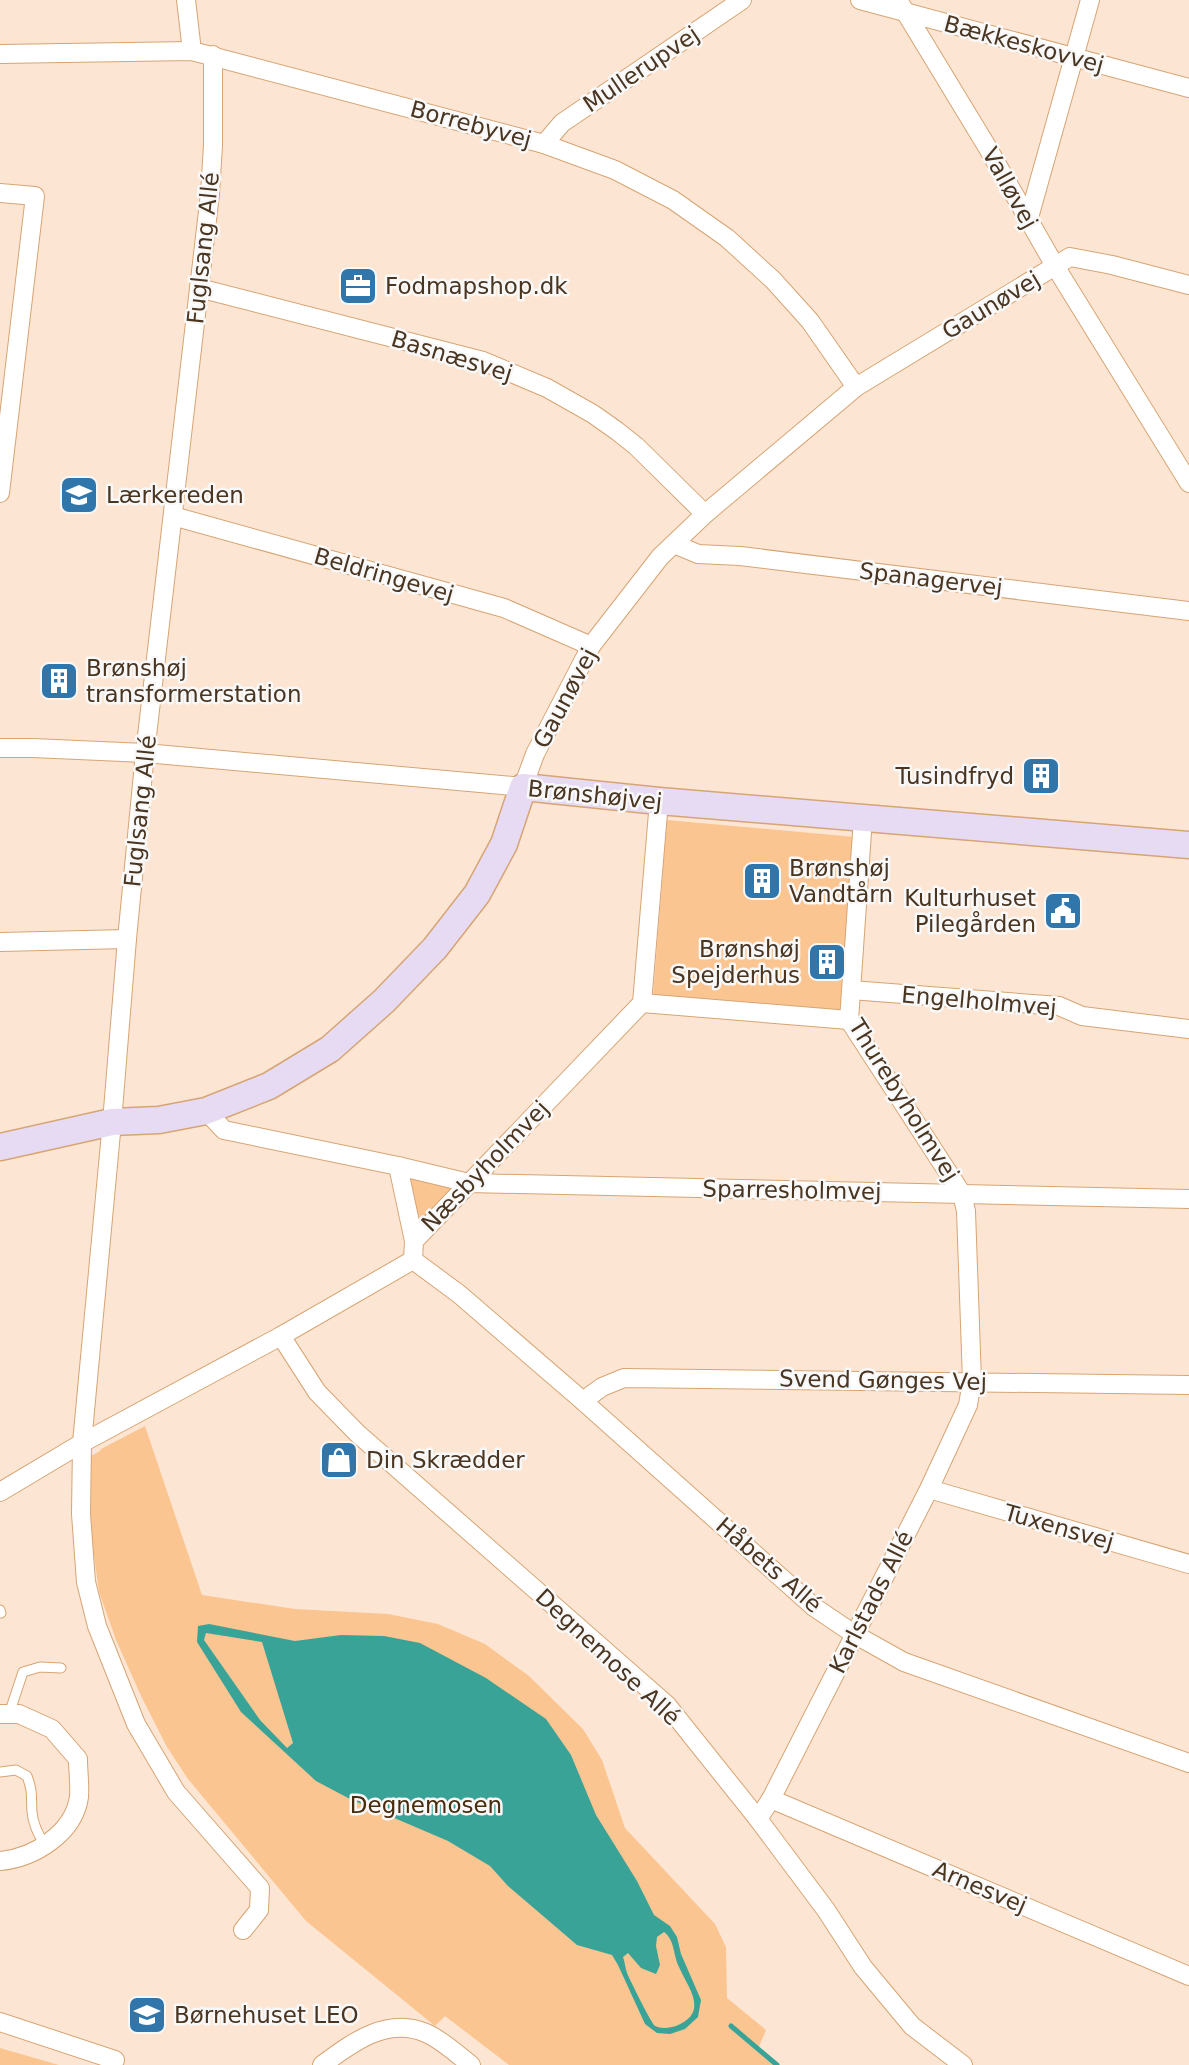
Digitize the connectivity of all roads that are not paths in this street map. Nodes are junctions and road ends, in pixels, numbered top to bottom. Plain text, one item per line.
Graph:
1 (186, 0) edge
2 (742, 0) edge
3 (860, 0) edge
4 (1090, 0) edge
5 (902, 7) edge
6 (192, 51) junction
7 (0, 54) edge
8 (213, 55) junction
9 (1074, 58) junction
10 (1189, 89) edge
11 (544, 144) junction
12 (0, 193) edge
13 (1028, 220) junction
14 (1055, 266) junction
15 (1189, 285) edge
16 (198, 288) junction
17 (856, 387) junction
18 (1188, 481) edge
19 (0, 493) edge
20 (705, 514) junction
21 (173, 516) junction
22 (674, 544) junction
23 (1189, 611) edge
24 (591, 646) junction
25 (0, 748) edge
26 (145, 753) junction
27 (523, 787) junction
28 (659, 802) junction
29 (863, 818) junction
30 (1189, 845) edge
31 (127, 939) junction
32 (0, 942) edge
33 (851, 990) junction
34 (642, 1003) junction
35 (849, 1020) junction
36 (1189, 1029) edge
37 (206, 1111) junction
38 (112, 1122) junction
39 (0, 1147) edge
40 (398, 1166) junction
41 (469, 1184) junction
42 (962, 1194) junction
43 (1189, 1199) edge
44 (414, 1241) junction
45 (413, 1260) junction
46 (281, 1336) junction
47 (972, 1381) junction
48 (1189, 1385) edge
49 (583, 1401) junction
50 (82, 1443) junction
51 (929, 1489) junction
52 (0, 1492) edge
53 (1189, 1564) edge
54 (854, 1634) junction
55 (61, 1668) dead end
56 (4, 1714) edge
57 (1189, 1763) edge
58 (0, 1772) edge
59 (771, 1799) junction
60 (758, 1819) junction
61 (45, 1846) junction
62 (0, 1861) edge
63 (243, 1930) dead end
64 (1189, 1976) edge
65 (0, 2022) edge
66 (115, 2060) dead end
67 (322, 2065) edge
68 (471, 2065) edge
69 (963, 2065) edge

1 - 6 street
2 - 11 street, Mullerupvej
3 - 5 street, Bækkeskovvej
4 - 9 street
5 - 9 street, Bækkeskovvej
5 - 13 street, Valløvej
6 - 7 street, Borrebyvej
6 - 8 street, Borrebyvej
8 - 11 street, Borrebyvej
8 - 16 street, Fuglsang Allé
9 - 10 street, Bækkeskovvej
9 - 13 street
11 - 17 street, Borrebyvej
12 - 19 street
13 - 14 street, Valløvej
14 - 15 street
14 - 17 street, Gaunøvej
14 - 18 street, Valløvej
16 - 20 street, Basnæsvej
16 - 21 street, Fuglsang Allé
17 - 20 street, Gaunøvej
20 - 22 street, Gaunøvej
21 - 24 street, Beldringevej
21 - 26 street, Fuglsang Allé
22 - 23 street, Spanagervej
22 - 24 street, Gaunøvej
24 - 27 street, Gaunøvej
25 - 26 street, Brønshøjvej
26 - 27 street, Brønshøjvej
26 - 31 street, Fuglsang Allé
27 - 28 street, Brønshøjvej
27 - 37 street, Gaunøvej
28 - 29 street, Brønshøjvej
28 - 34 street
29 - 30 street, Brønshøjvej
29 - 33 street, Thurebyholmvej
31 - 32 street
31 - 38 street, Fuglsang Allé
33 - 35 street, Thurebyholmvej
33 - 36 street, Engelholmvej
34 - 35 street
34 - 41 street, Næsbyholmvej
35 - 42 street, Thurebyholmvej
37 - 38 street, Gaunøvej
37 - 40 street, Sparresholmvej
38 - 39 street, Gaunøvej
38 - 50 street, Fuglsang Allé
40 - 41 street, Sparresholmvej
40 - 44 street
41 - 42 street, Sparresholmvej
41 - 44 street, Næsbyholmvej
42 - 43 street, Sparresholmvej
42 - 47 street, Thurebyholmvej
44 - 45 street, Næsbyholmvej
45 - 46 street, Næsbyholmvej
45 - 49 street, Håbets Allé
46 - 50 street, Næsbyholmvej
46 - 60 street, Degnemose Allé
47 - 48 street, Svend Gønges Vej
47 - 49 street, Svend Gønges Vej
47 - 51 street, Karlstads Allé
49 - 54 street, Håbets Allé
50 - 52 street, Næsbyholmvej
50 - 63 street, Fuglsang Allé
51 - 53 street, Tuxensvej
51 - 54 street, Karlstads Allé
54 - 57 street, Håbets Allé
54 - 59 street, Karlstads Allé
55 - 56 lane
56 - 61 street
58 - 61 lane
59 - 60 street, Karlstads Allé
59 - 64 street, Arnesvej
60 - 69 street, Degnemose Allé
61 - 62 street
65 - 66 street
67 - 68 street

